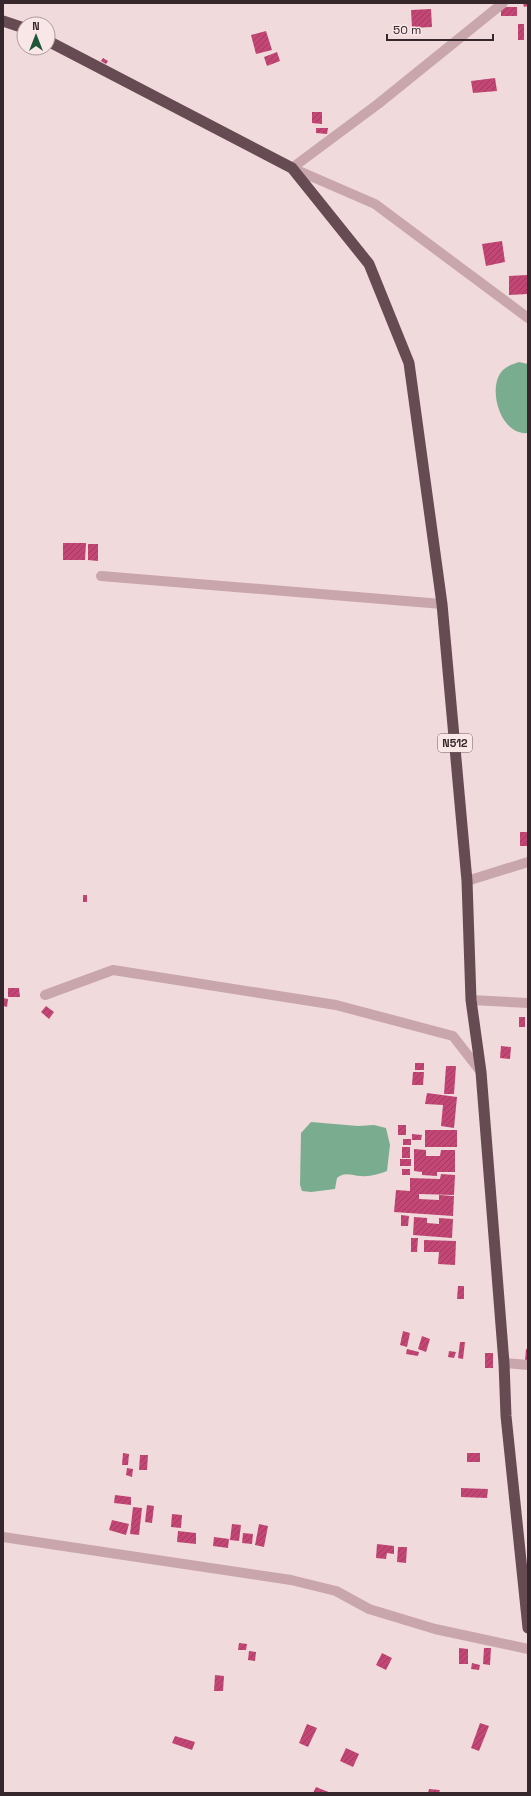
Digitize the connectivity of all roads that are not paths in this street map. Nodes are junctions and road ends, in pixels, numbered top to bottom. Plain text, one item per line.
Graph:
1 (503, 3) edge
2 (3, 21) edge
3 (16, 25) edge
4 (56, 45) edge
5 (292, 168) junction
6 (528, 318) edge
7 (101, 576) dead end
8 (442, 604) junction
9 (528, 862) edge
10 (467, 881) junction
11 (45, 995) dead end
12 (471, 1000) junction
13 (528, 1003) edge
14 (481, 1072) junction
15 (504, 1363) junction
16 (528, 1365) edge
17 (3, 1537) edge
18 (528, 1628) edge
19 (528, 1649) edge

1 - 5 street
2 - 3 highway
4 - 5 highway, N512
5 - 6 street
5 - 8 highway, N512
7 - 8 street
8 - 10 highway, N512
9 - 10 street
10 - 12 highway, N512
11 - 14 street
12 - 13 street
12 - 14 highway, N512
14 - 15 highway, N512
15 - 16 street
15 - 18 highway, N512
17 - 19 street

